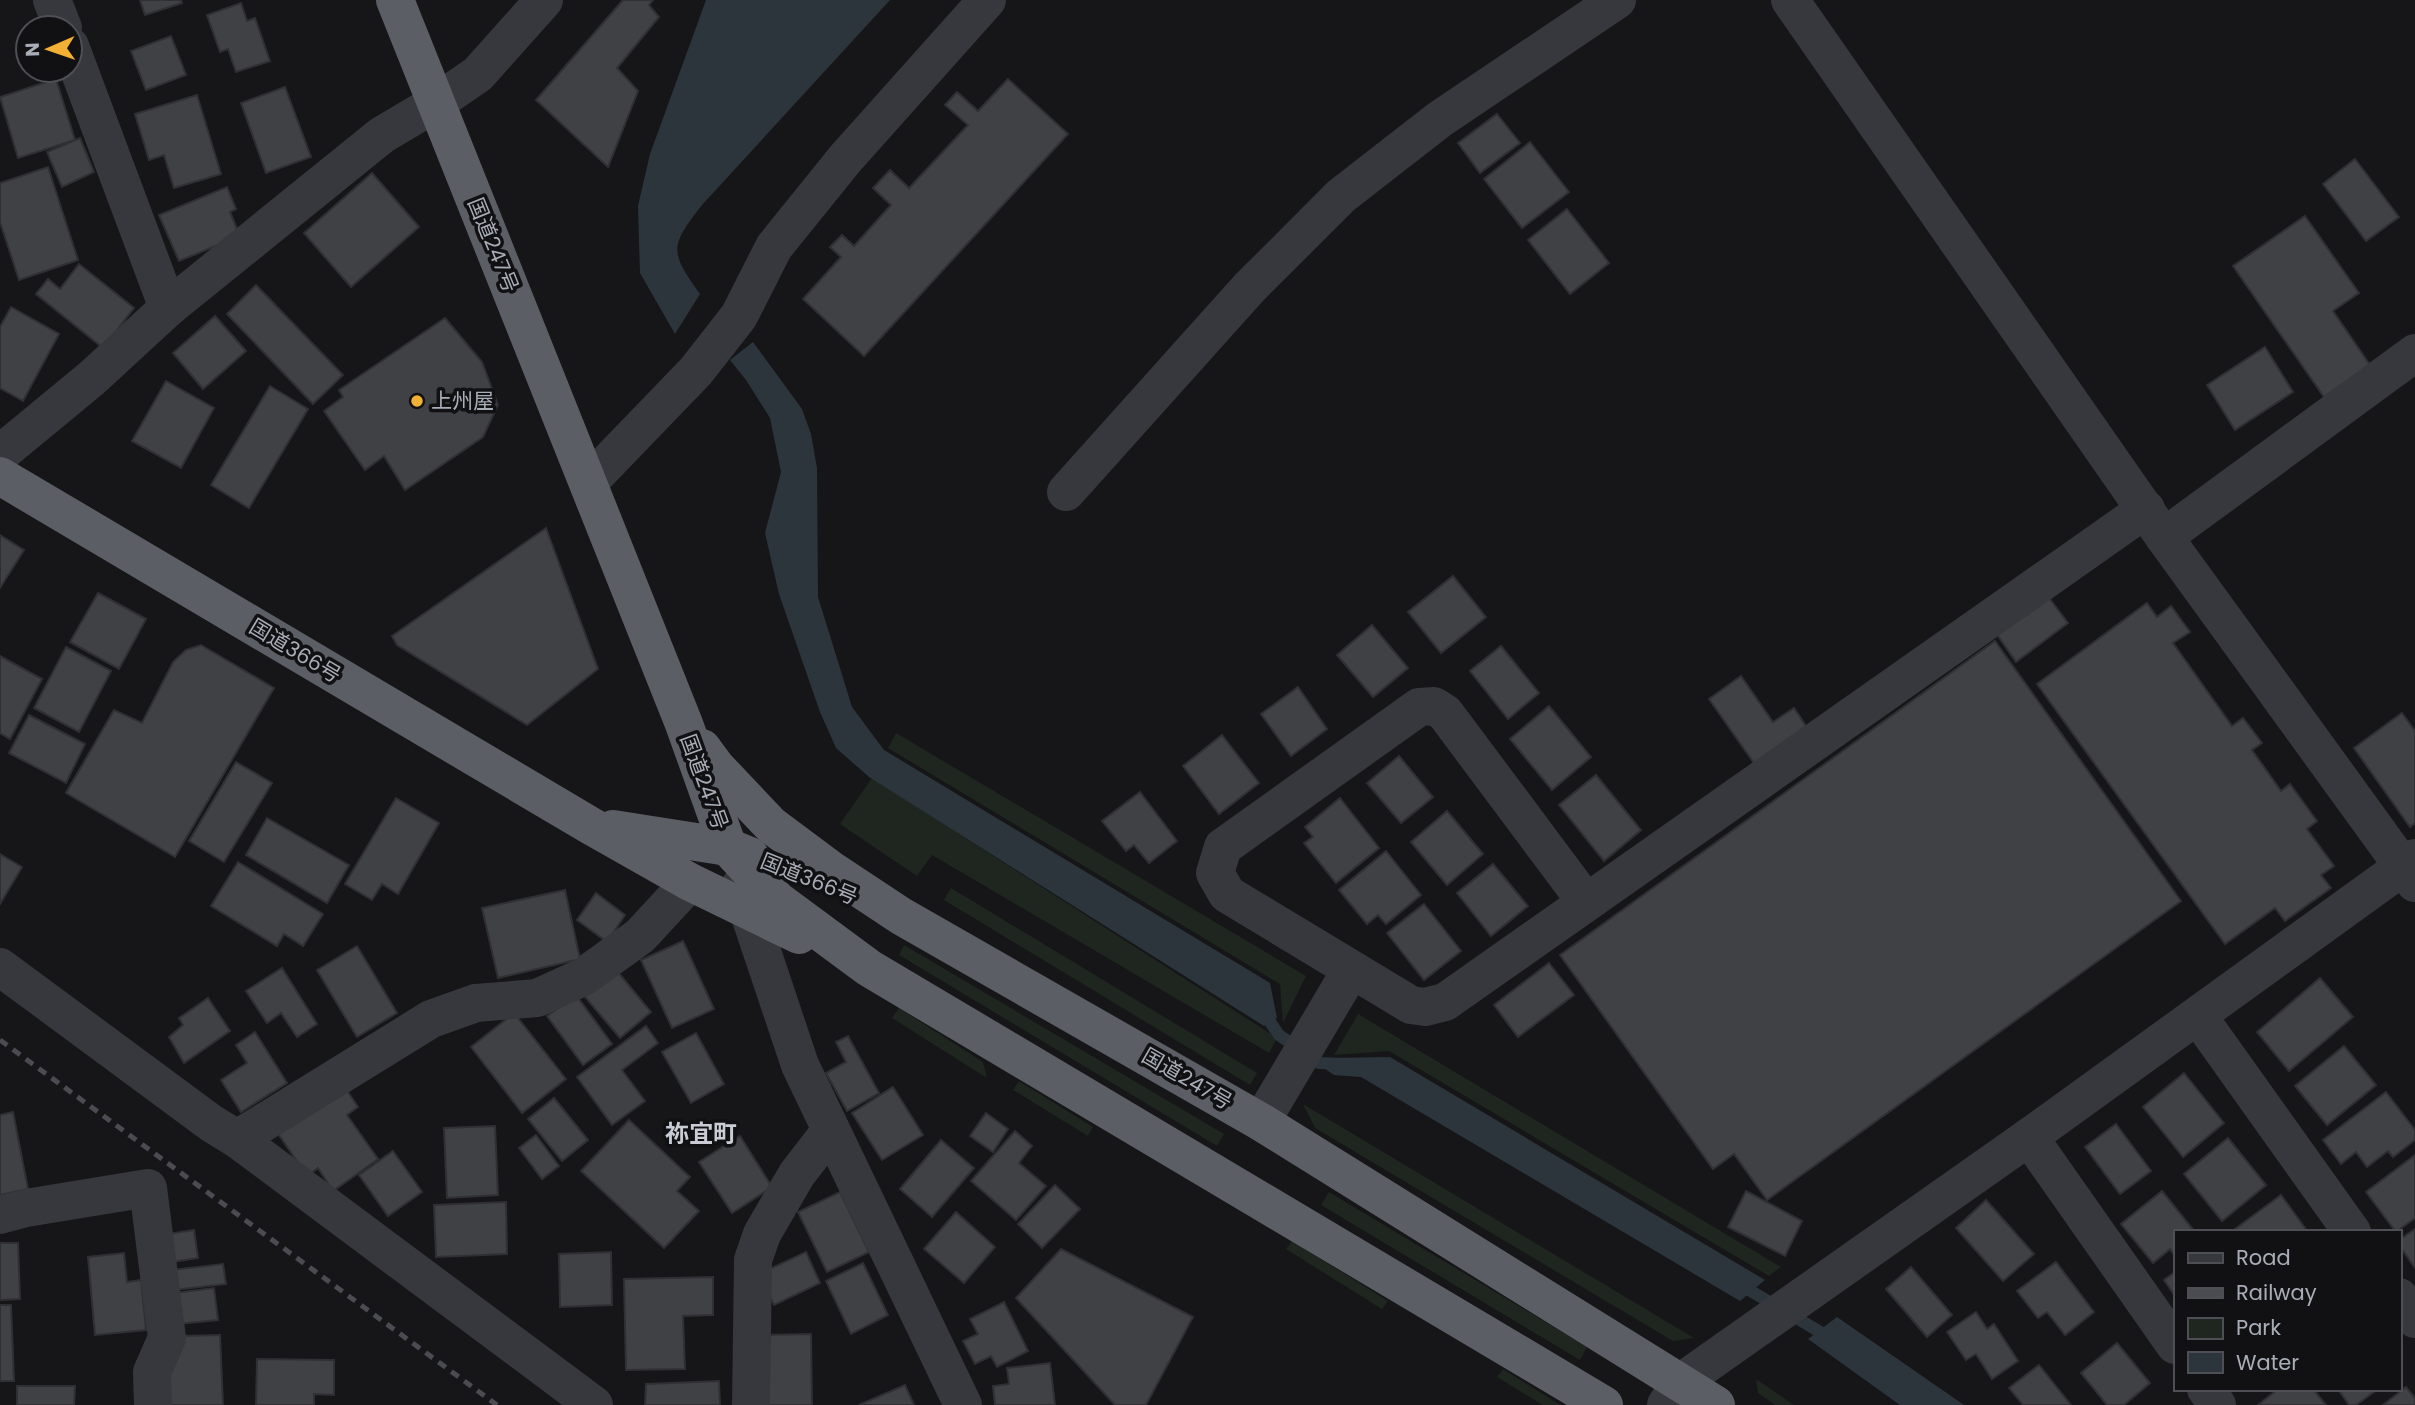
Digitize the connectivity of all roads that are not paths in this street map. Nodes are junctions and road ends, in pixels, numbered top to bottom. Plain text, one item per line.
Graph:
1 (395, 0) edge
2 (544, 0) edge
3 (987, 0) edge
4 (1618, 0) edge
5 (1790, 0) edge
6 (84, 84) edge
7 (436, 103) junction
8 (168, 308) junction
9 (2415, 353) edge
10 (0, 454) edge
11 (0, 476) edge
12 (588, 483) junction
13 (1066, 492) dead end
14 (2155, 523) junction
15 (684, 724) junction
16 (591, 826) junction
17 (728, 847) junction
18 (2411, 869) edge
19 (690, 882) junction
20 (1586, 902) junction
21 (747, 911) junction
22 (901, 916) junction
23 (0, 967) edge
24 (869, 968) junction
25 (1351, 970) junction
26 (2198, 1016) junction
27 (1261, 1122) junction
28 (831, 1130) junction
29 (2029, 1137) junction
30 (237, 1139) junction
31 (0, 1215) edge
32 (2351, 1230) edge
33 (2401, 1300) edge
34 (2415, 1320) edge
35 (2174, 1344) edge
36 (1673, 1394) edge
37 (153, 1405) edge
38 (594, 1405) edge
39 (751, 1405) edge
40 (963, 1405) edge
41 (1604, 1405) edge
42 (1716, 1405) edge

1 - 7 highway, 国道247号
2 - 7 street
3 - 12 street
4 - 13 street
5 - 14 street
6 - 8 street
7 - 8 street
7 - 12 highway, 国道247号
8 - 10 street
9 - 14 street
11 - 16 highway, 国道366号
12 - 15 highway, 国道247号
14 - 18 street
14 - 20 street
15 - 17 highway, 国道247号
15 - 22 highway, 国道247号
16 - 17 highway, 国道366号
16 - 19 highway, 国道366号
17 - 21 street
17 - 22 highway, 国道366号
17 - 24 highway, 国道247号
18 - 26 street
19 - 21 highway, 国道366号
19 - 30 street
20 - 25 street
20 - 25 street
21 - 24 highway, 国道366号
21 - 28 street
22 - 27 highway, 国道247号
23 - 30 street
24 - 41 highway, 国道247号
25 - 27 street
26 - 29 street
26 - 32 street
27 - 36 highway, 国道247号
28 - 39 street
28 - 40 street
29 - 35 street
29 - 36 street
30 - 38 street
31 - 37 street
33 - 34 street
36 - 42 highway, 国道247号

